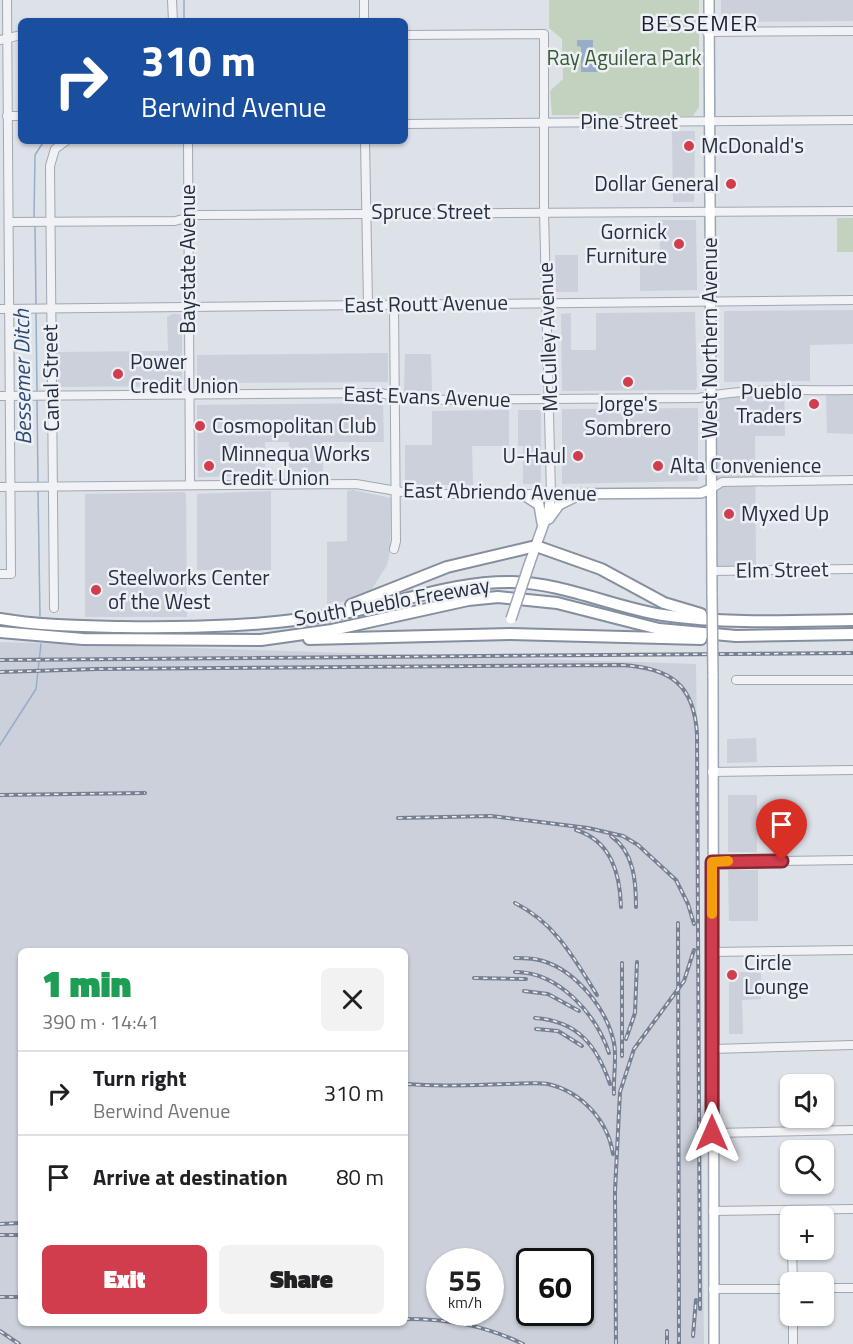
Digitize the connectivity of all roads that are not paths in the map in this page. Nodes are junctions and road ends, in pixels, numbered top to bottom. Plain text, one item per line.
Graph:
1 (7, 0) edge
2 (172, 0) edge
3 (364, 0) edge
4 (709, 0) edge
5 (173, 18) edge
6 (364, 18) edge
7 (853, 31) edge
8 (707, 32) junction
9 (408, 35) edge
10 (4, 40) edge
11 (7, 116) junction
12 (18, 116) edge
13 (853, 120) edge
14 (709, 121) junction
15 (543, 122) junction
16 (408, 124) edge
17 (4, 128) edge
18 (62, 144) edge
19 (188, 144) edge
20 (365, 144) edge
21 (853, 211) edge
22 (544, 212) junction
23 (710, 212) junction
24 (366, 213) junction
25 (6, 218) edge
26 (188, 219) junction
27 (49, 222) junction
28 (710, 300) junction
29 (853, 300) edge
30 (547, 302) junction
31 (368, 304) junction
32 (394, 304) junction
33 (188, 306) junction
34 (9, 308) junction
35 (50, 308) junction
36 (0, 309) edge
37 (853, 390) edge
38 (189, 394) junction
39 (395, 395) junction
40 (711, 395) junction
41 (0, 396) edge
42 (11, 396) junction
43 (51, 396) junction
44 (550, 401) junction
45 (853, 480) edge
46 (190, 485) junction
47 (12, 486) junction
48 (48, 486) junction
49 (0, 487) edge
50 (711, 489) junction
51 (395, 492) junction
52 (522, 494) junction
53 (551, 494) junction
54 (584, 494) junction
55 (542, 528) junction
56 (536, 546) junction
57 (394, 549) dead end
58 (853, 569) edge
59 (712, 571) junction
60 (0, 574) edge
61 (54, 608) dead end
62 (0, 619) edge
63 (743, 619) junction
64 (302, 620) junction
65 (853, 620) edge
66 (0, 632) edge
67 (510, 634) junction
68 (853, 634) edge
69 (736, 636) junction
70 (261, 640) junction
71 (736, 680) dead end
72 (853, 680) edge
73 (853, 770) edge
74 (712, 772) junction
75 (853, 860) edge
76 (712, 862) junction
77 (853, 950) edge
78 (712, 952) junction
79 (853, 1045) edge
80 (712, 1049) junction
81 (853, 1130) edge
82 (712, 1133) junction
83 (853, 1209) edge
84 (713, 1211) junction
85 (780, 1288) edge
86 (834, 1288) edge
87 (853, 1288) edge
88 (713, 1289) junction
89 (793, 1326) edge
90 (714, 1344) edge
91 (793, 1344) edge

1 - 10 street
2 - 5 street
3 - 6 street
4 - 8 main road, West Northern Avenue
7 - 8 street
8 - 14 main road, West Northern Avenue
9 - 15 street, McCulley Avenue
10 - 11 street
11 - 12 street
11 - 17 street
13 - 14 street, Pine Street
14 - 15 street, Pine Street
14 - 23 main road, West Northern Avenue
15 - 16 street, Pine Street
15 - 22 street, McCulley Avenue
17 - 25 street
18 - 27 street, Canal Street
19 - 26 street, Baystate Avenue
20 - 24 street
21 - 23 street, Spruce Street
22 - 23 street, Spruce Street
22 - 24 street, Spruce Street
22 - 30 street, McCulley Avenue
23 - 28 main road, West Northern Avenue
24 - 26 street, Spruce Street
24 - 31 street
25 - 27 street, Spruce Street
25 - 34 street
26 - 27 street, Spruce Street
26 - 33 street, Baystate Avenue
27 - 35 street, Canal Street
28 - 29 street, East Routt Avenue
28 - 30 street, East Routt Avenue
28 - 40 main road, West Northern Avenue
30 - 32 street, East Routt Avenue
30 - 44 street, McCulley Avenue
31 - 32 street, East Routt Avenue
31 - 33 street, East Routt Avenue
32 - 39 street
33 - 35 street, East Routt Avenue
33 - 38 street, Baystate Avenue
34 - 35 street, East Routt Avenue
34 - 36 street, East Routt Avenue
34 - 42 street
35 - 43 street, Canal Street
37 - 40 street, East Evans Avenue
38 - 39 street, East Evans Avenue
38 - 43 street, East Evans Avenue
38 - 46 street, Baystate Avenue
39 - 44 street, East Evans Avenue
39 - 51 street
40 - 44 street, East Evans Avenue
40 - 50 main road, West Northern Avenue
41 - 42 street, East Evans Avenue
42 - 43 street, East Evans Avenue
42 - 47 street
43 - 48 street, Canal Street
44 - 53 street, McCulley Avenue
45 - 50 street, East Abriendo Avenue
46 - 48 street, East Abriendo Avenue
46 - 51 street, East Abriendo Avenue
47 - 48 street, East Abriendo Avenue
47 - 49 street, East Abriendo Avenue
47 - 60 street
48 - 61 street, Canal Street
50 - 54 main road, East Abriendo Avenue
50 - 59 main road, West Northern Avenue
51 - 52 street, East Abriendo Avenue
51 - 57 street
52 - 53 street, East Abriendo Avenue
52 - 55 main road
53 - 54 main road, East Abriendo Avenue
53 - 55 main road, McCulley Avenue
54 - 55 main road
55 - 56 main road, McCulley Avenue
56 - 63 highway
56 - 64 highway
56 - 67 main road, McCulley Avenue, bridge
58 - 59 street, Elm Street
59 - 74 main road, West Northern Avenue, bridge
62 - 64 highway, South Pueblo Freeway
63 - 64 highway, South Pueblo Freeway
63 - 65 highway, South Pueblo Freeway
66 - 70 highway, South Pueblo Freeway
67 - 69 highway
67 - 70 highway
68 - 69 highway, South Pueblo Freeway
69 - 70 highway, South Pueblo Freeway
71 - 72 street
73 - 74 street
74 - 76 main road, West Northern Avenue
75 - 76 street
76 - 78 main road, West Northern Avenue
77 - 78 street
78 - 80 main road, West Northern Avenue
79 - 80 street
80 - 82 main road, West Northern Avenue
81 - 82 street
82 - 84 main road, West Northern Avenue
83 - 84 street
84 - 88 main road, West Northern Avenue
85 - 88 street
86 - 87 street
88 - 90 main road, West Northern Avenue
89 - 91 street

